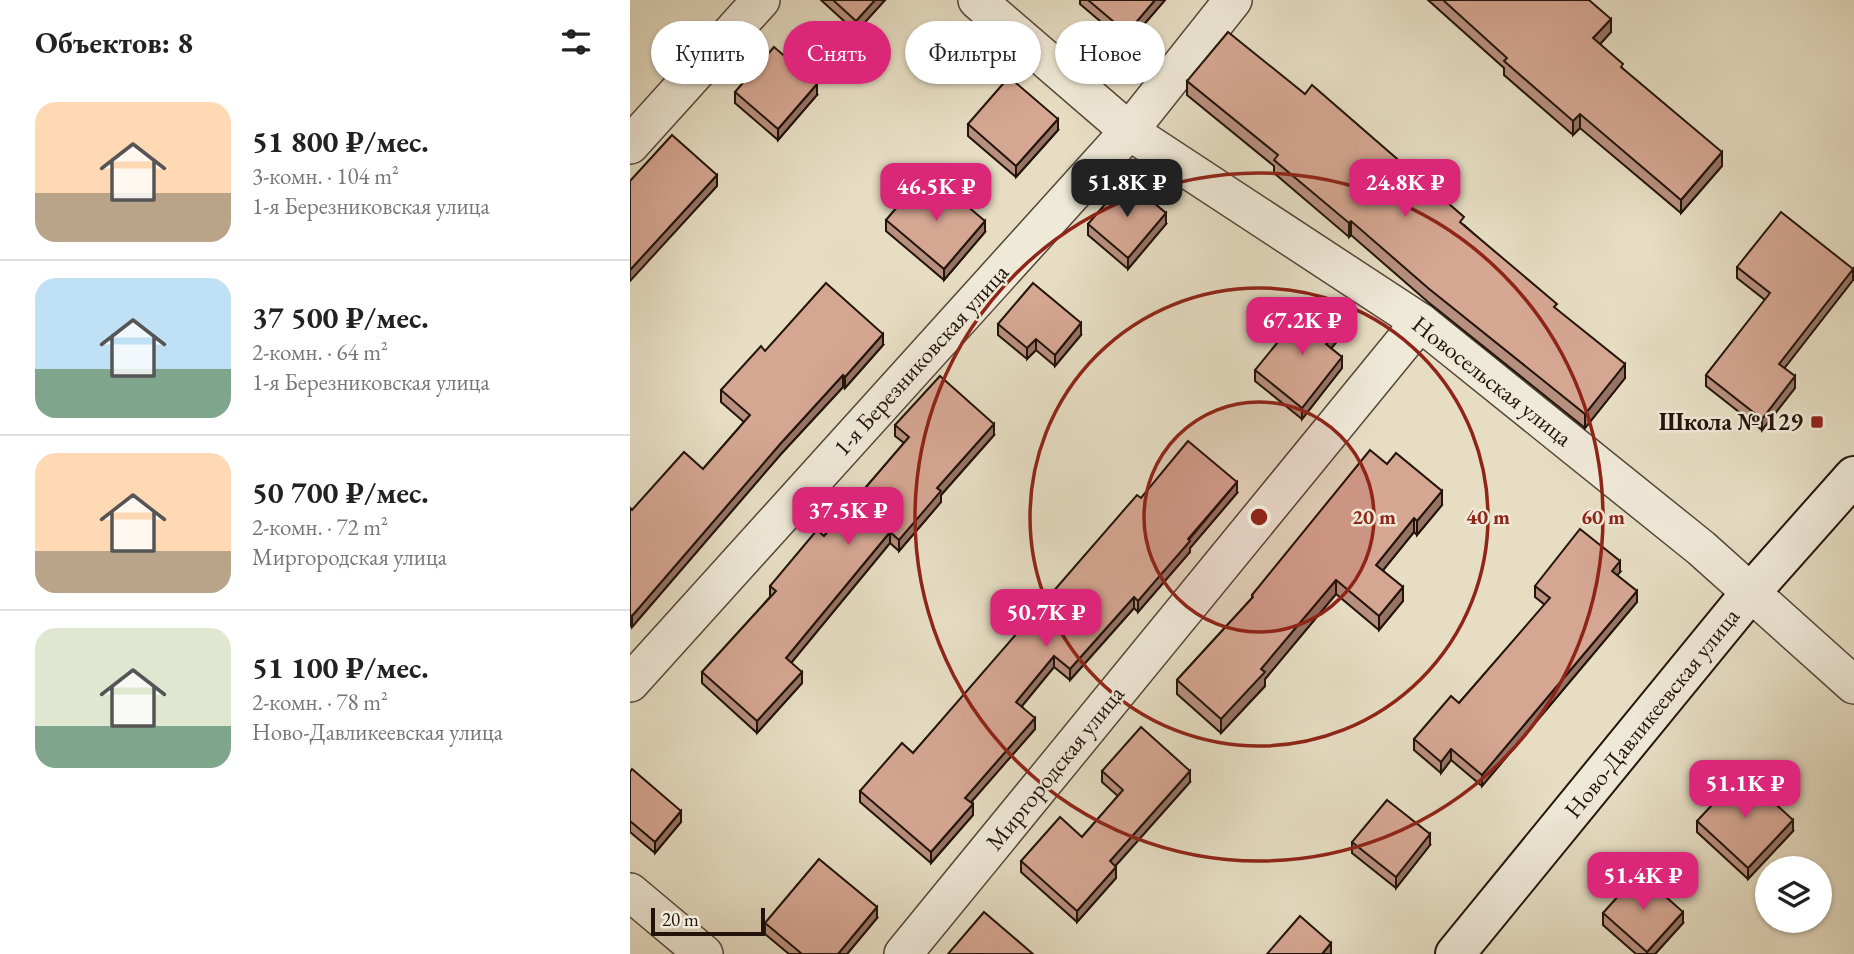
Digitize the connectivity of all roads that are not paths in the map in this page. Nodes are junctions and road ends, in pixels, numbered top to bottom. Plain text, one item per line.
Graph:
1 (761, 0) edge
2 (977, 0) edge
3 (1233, 0) edge
4 (1129, 131) junction
5 (630, 145) edge
6 (1420, 323) junction
7 (1854, 476) edge
8 (1751, 592) junction
9 (630, 683) edge
10 (1854, 685) edge
11 (630, 892) edge
12 (704, 954) edge
13 (903, 954) edge
14 (1455, 954) edge

1 - 5 street
2 - 4 street, Новосельская улица
3 - 4 street, 1-я Березниковская улица
4 - 6 street, Новосельская улица
4 - 9 street, 1-я Березниковская улица
6 - 8 street, Новосельская улица
6 - 13 street, Миргородская улица
7 - 8 street, Ново-Давликеевская улица
8 - 10 street, Новосельская улица
8 - 14 street, Ново-Давликеевская улица
11 - 12 street

